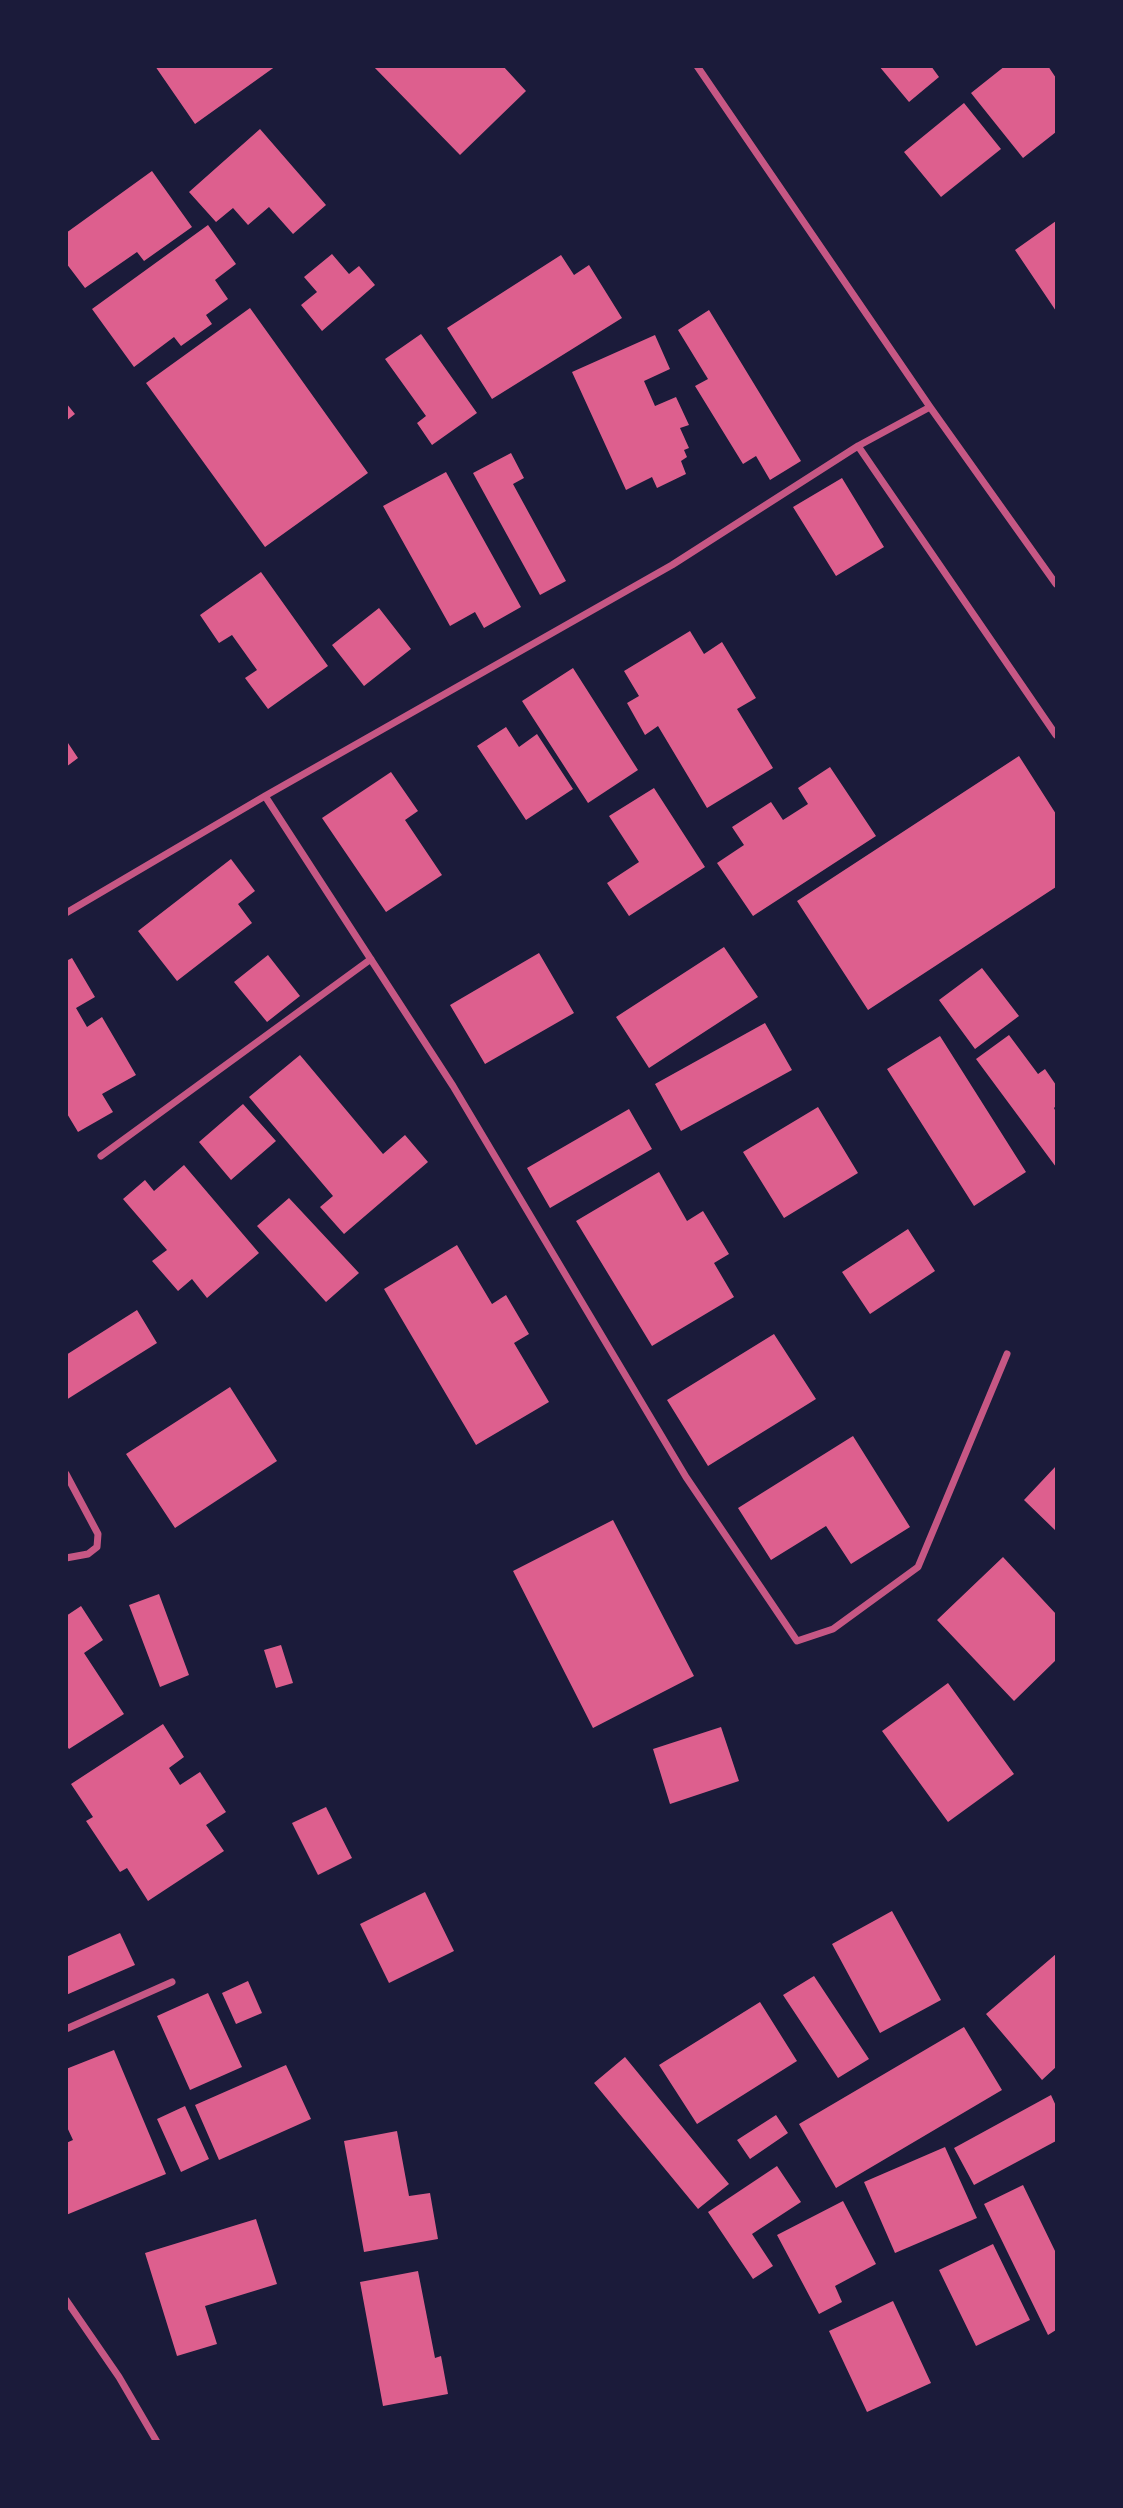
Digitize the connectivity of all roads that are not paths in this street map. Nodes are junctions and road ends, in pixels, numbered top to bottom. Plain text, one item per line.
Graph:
1 (697, 66) edge
2 (930, 407) junction
3 (858, 446) junction
4 (1056, 583) edge
5 (1056, 735) edge
6 (265, 796) junction
7 (66, 913) edge
8 (371, 959) junction
9 (101, 1156) dead end
10 (1007, 1354) dead end
11 (66, 1474) edge
12 (66, 1558) edge
13 (172, 1982) dead end
14 (66, 2029) edge
15 (66, 2300) edge
16 (158, 2441) edge

1 - 2 street
2 - 3 street
2 - 4 street
3 - 5 street
3 - 6 street
6 - 7 street
6 - 8 street
8 - 9 street
8 - 10 street
11 - 12 street
13 - 14 street
15 - 16 street

